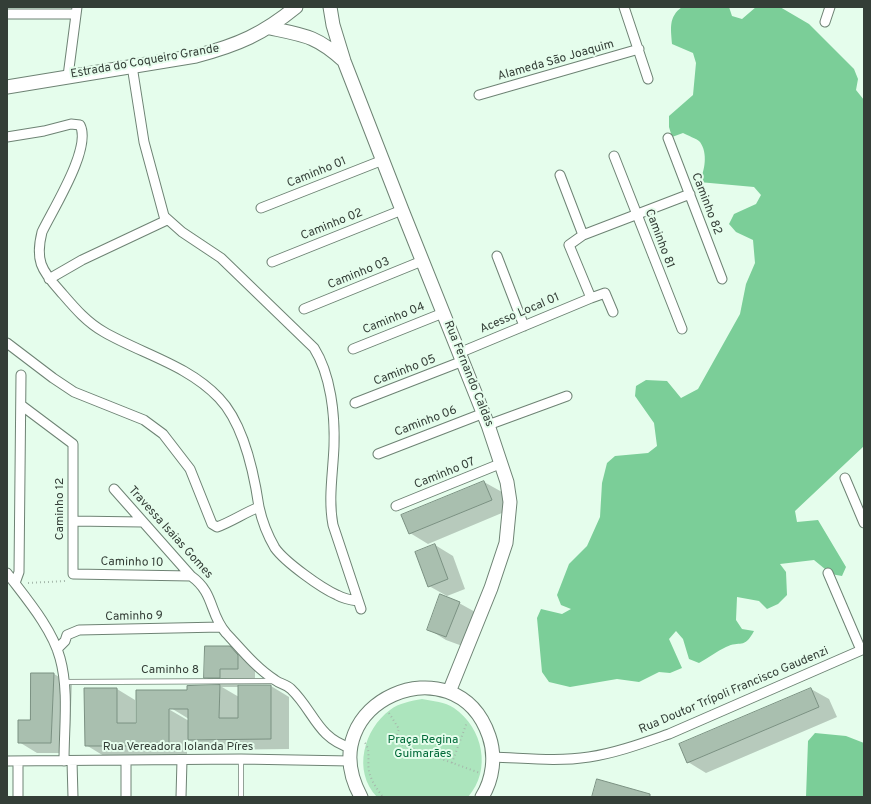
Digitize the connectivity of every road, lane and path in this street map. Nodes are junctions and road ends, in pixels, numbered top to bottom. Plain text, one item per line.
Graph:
1 (296, 7) edge
2 (330, 7) edge
3 (624, 7) edge
4 (830, 7) edge
5 (77, 10) edge
6 (7, 14) edge
7 (825, 22) dead end
8 (333, 25) junction
9 (270, 28) junction
10 (316, 40) junction
11 (639, 49) junction
12 (344, 61) junction
13 (132, 66) junction
14 (68, 76) junction
15 (648, 79) dead end
16 (7, 87) edge
17 (479, 95) dead end
18 (7, 136) edge
19 (668, 138) dead end
20 (614, 156) dead end
21 (382, 160) junction
22 (560, 175) dead end
23 (690, 194) junction
24 (261, 208) dead end
25 (402, 210) junction
26 (637, 215) junction
27 (167, 220) junction
28 (583, 235) junction
29 (497, 256) dead end
30 (422, 261) junction
31 (272, 262) dead end
32 (49, 279) junction
33 (722, 279) dead end
34 (591, 298) junction
35 (304, 309) dead end
36 (613, 312) dead end
37 (443, 313) junction
38 (524, 326) junction
39 (682, 330) dead end
40 (7, 342) edge
41 (353, 349) dead end
42 (461, 357) junction
43 (21, 376) dead end
44 (566, 396) dead end
45 (355, 403) dead end
46 (20, 405) junction
47 (486, 419) junction
48 (378, 454) dead end
49 (502, 463) junction
50 (845, 478) dead end
51 (114, 489) dead end
52 (396, 506) dead end
53 (259, 508) junction
54 (73, 521) junction
55 (142, 522) junction
56 (864, 523) edge
57 (7, 573) edge
58 (828, 573) dead end
59 (73, 574) junction
60 (191, 576) junction
61 (15, 583) junction
62 (221, 627) junction
63 (57, 649) junction
64 (863, 649) edge
65 (275, 681) junction
66 (64, 682) junction
67 (449, 692) junction
68 (385, 708) dead end
69 (468, 717) dead end
70 (361, 738) dead end
71 (351, 748) junction
72 (494, 757) junction
73 (126, 760) junction
74 (182, 760) junction
75 (241, 760) junction
76 (7, 761) edge
77 (18, 761) junction
78 (68, 761) junction
79 (350, 761) junction
80 (452, 763) junction
81 (483, 774) dead end
82 (18, 797) edge
83 (73, 797) edge
84 (126, 797) edge
85 (181, 797) edge
86 (241, 797) edge
87 (361, 797) edge
88 (383, 797) edge
89 (482, 797) edge

1 - 9 street, Estrada do Coqueiro Grande
2 - 8 street, Rua Fernando Caldas
3 - 11 street
4 - 7 street
5 - 6 street
5 - 14 street
8 - 10 street
8 - 12 street, Rua Fernando Caldas
9 - 10 street, Rua Fernando Caldas
9 - 13 street, Estrada do Coqueiro Grande
10 - 12 street, Rua Fernando Caldas
11 - 15 street
11 - 17 street, Alameda São Joaquim
12 - 21 street, Rua Fernando Caldas
13 - 14 street, Estrada do Coqueiro Grande
13 - 27 street
14 - 16 street, Estrada do Coqueiro Grande
18 - 32 street
19 - 23 street, Caminho 82
20 - 26 street, Caminho 81
21 - 24 street, Caminho 01
21 - 25 street, Rua Fernando Caldas
22 - 28 street
23 - 26 street
23 - 33 street, Caminho 82
25 - 30 street, Rua Fernando Caldas
25 - 31 street, Caminho 02
26 - 28 street
26 - 39 street, Caminho 81
27 - 32 street
27 - 53 street
28 - 34 street
29 - 38 street
30 - 35 street, Caminho 03
30 - 37 street, Rua Fernando Caldas
32 - 53 street
34 - 36 street
34 - 38 street, Acesso Local 01
37 - 41 street, Caminho 04
37 - 42 street, Rua Fernando Caldas
38 - 42 street, Acesso Local 01
40 - 53 street
42 - 45 street, Caminho 05
42 - 47 street, Rua Fernando Caldas
43 - 46 street
44 - 47 street, Caminho 06
46 - 54 street, Caminho 12
46 - 61 street
47 - 48 street, Caminho 06
47 - 49 street, Rua Fernando Caldas
49 - 52 street, Caminho 07
49 - 67 street, Rua Fernando Caldas
50 - 56 street
51 - 55 street, Travessa Isaias Gomes
54 - 55 street
54 - 59 street, Caminho 12
55 - 60 street, Travessa Isaias Gomes
57 - 61 street
58 - 64 street
59 - 60 street, Caminho 10
59 - 61 path
60 - 62 street, Travessa Isaias Gomes
61 - 63 street
62 - 63 street, Caminho 9
62 - 65 street, Travessa Isaias Gomes
63 - 66 street
64 - 72 street, Rua Doutor Trípoli Francisco Gaudenzi
65 - 66 lane, Caminho 8
65 - 71 street, Travessa Isaias Gomes
66 - 78 street
67 - 71 street
67 - 72 street
68 - 80 path
69 - 80 path
70 - 88 path
71 - 79 street
72 - 89 street
73 - 74 street, Rua Vereadora Iolanda Píres
73 - 78 street, Rua Vereadora Iolanda Píres
73 - 84 street
74 - 75 street, Rua Vereadora Iolanda Píres
74 - 85 street
75 - 79 street, Rua Vereadora Iolanda Píres
75 - 86 lane
76 - 77 street, Rua Vereadora Iolanda Píres
77 - 78 street, Rua Vereadora Iolanda Píres
77 - 82 street
78 - 83 street
79 - 87 street
80 - 81 path

